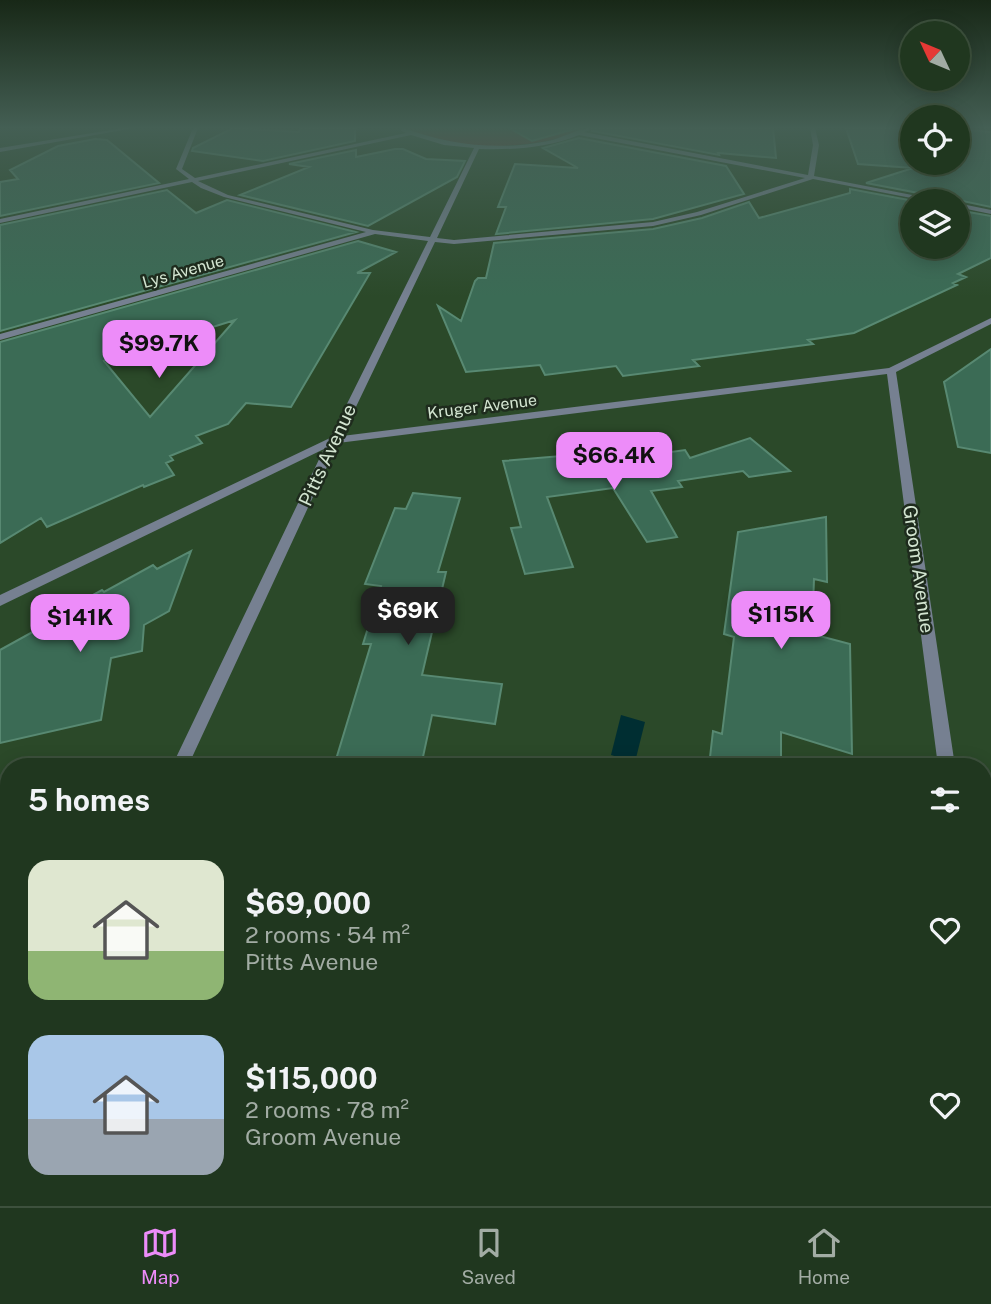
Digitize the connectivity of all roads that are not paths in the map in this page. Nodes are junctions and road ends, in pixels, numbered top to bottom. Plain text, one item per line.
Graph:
1 (172, 184) edge
2 (201, 184) edge
3 (459, 184) edge
4 (789, 184) edge
5 (849, 184) edge
6 (900, 194) edge
7 (970, 208) edge
8 (991, 212) edge
9 (0, 221) edge
10 (373, 232) junction
11 (430, 241) junction
12 (991, 321) edge
13 (0, 337) edge
14 (891, 371) junction
15 (334, 440) junction
16 (0, 601) edge
17 (184, 758) edge
18 (946, 758) edge

1 - 9 street
2 - 10 street
3 - 11 street, Pitts Avenue
4 - 11 street
5 - 6 street
7 - 8 street
10 - 11 street
10 - 13 street, Lys Avenue
11 - 15 street, Pitts Avenue
12 - 14 street, Kruger Avenue
14 - 15 street, Kruger Avenue
14 - 18 street, Groom Avenue
15 - 16 street, Kruger Avenue
15 - 17 street, Pitts Avenue

